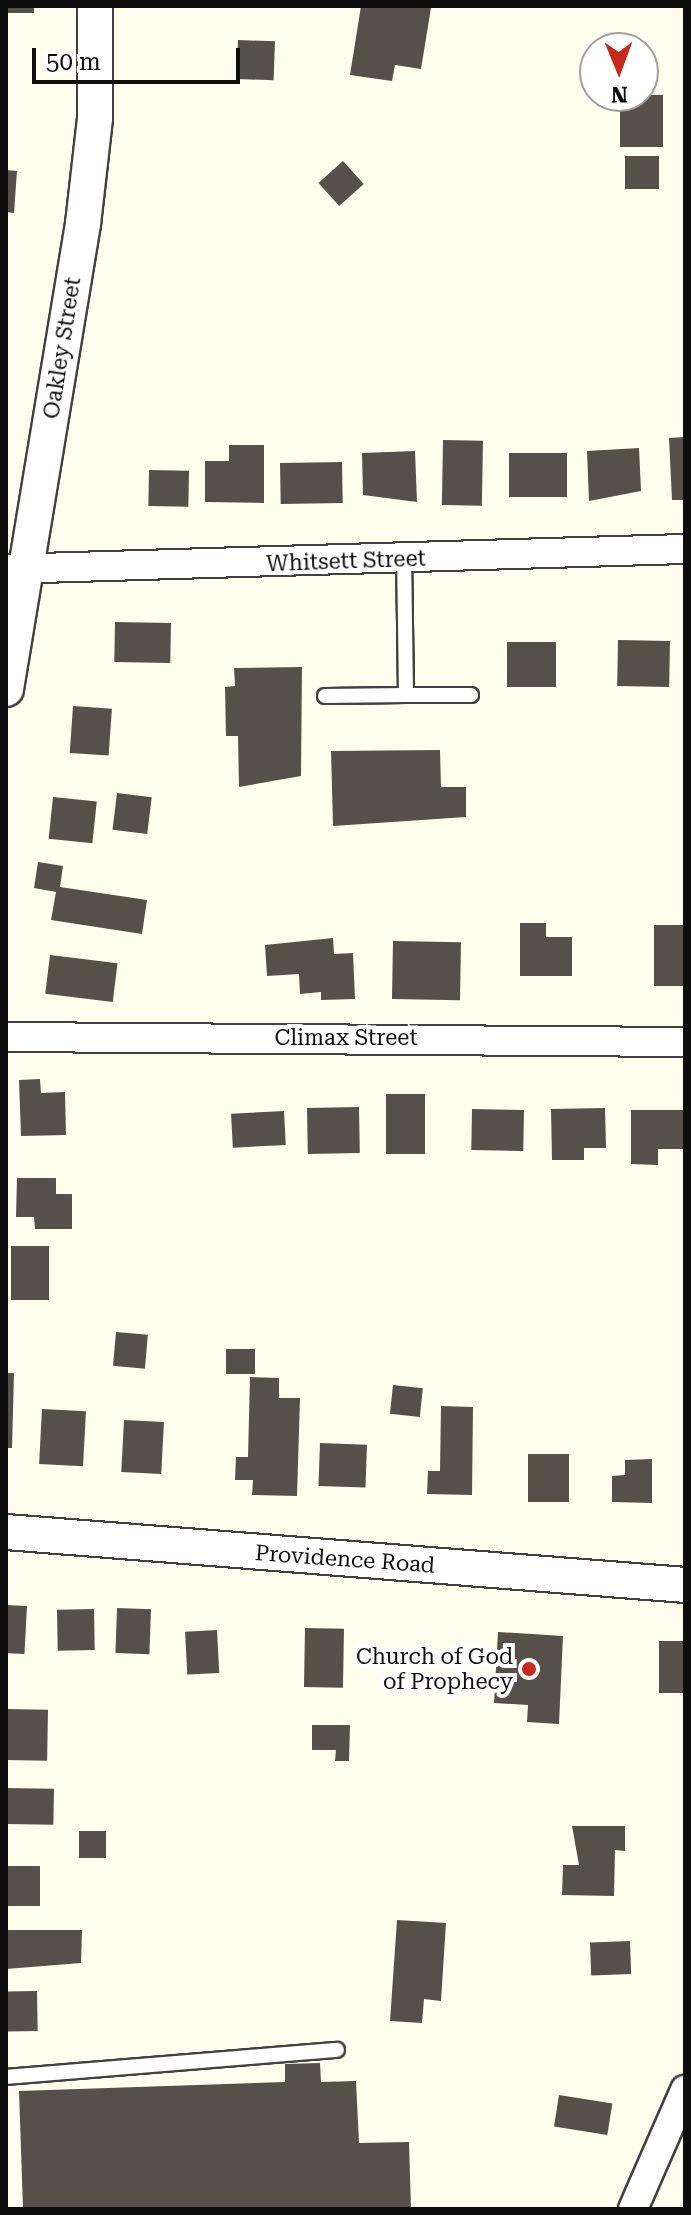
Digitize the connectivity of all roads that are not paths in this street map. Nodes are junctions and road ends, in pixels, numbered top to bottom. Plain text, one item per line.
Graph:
1 (95, 6) edge
2 (685, 549) edge
3 (404, 559) junction
4 (18, 569) edge
5 (6, 689) edge
6 (406, 695) junction
7 (471, 695) dead end
8 (325, 696) dead end
9 (6, 1037) edge
10 (685, 1042) edge
11 (6, 1532) edge
12 (685, 1585) edge
13 (337, 2050) dead end
14 (6, 2077) edge
15 (685, 2090) edge
16 (633, 2209) edge

1 - 4 street, Oakley Street
2 - 3 street, Whitsett Street
3 - 4 street, Whitsett Street
3 - 6 lane
4 - 5 street, Oakley Street
6 - 7 lane
6 - 8 lane
9 - 10 street, Climax Street
11 - 12 street, Providence Road
13 - 14 lane
15 - 16 street

